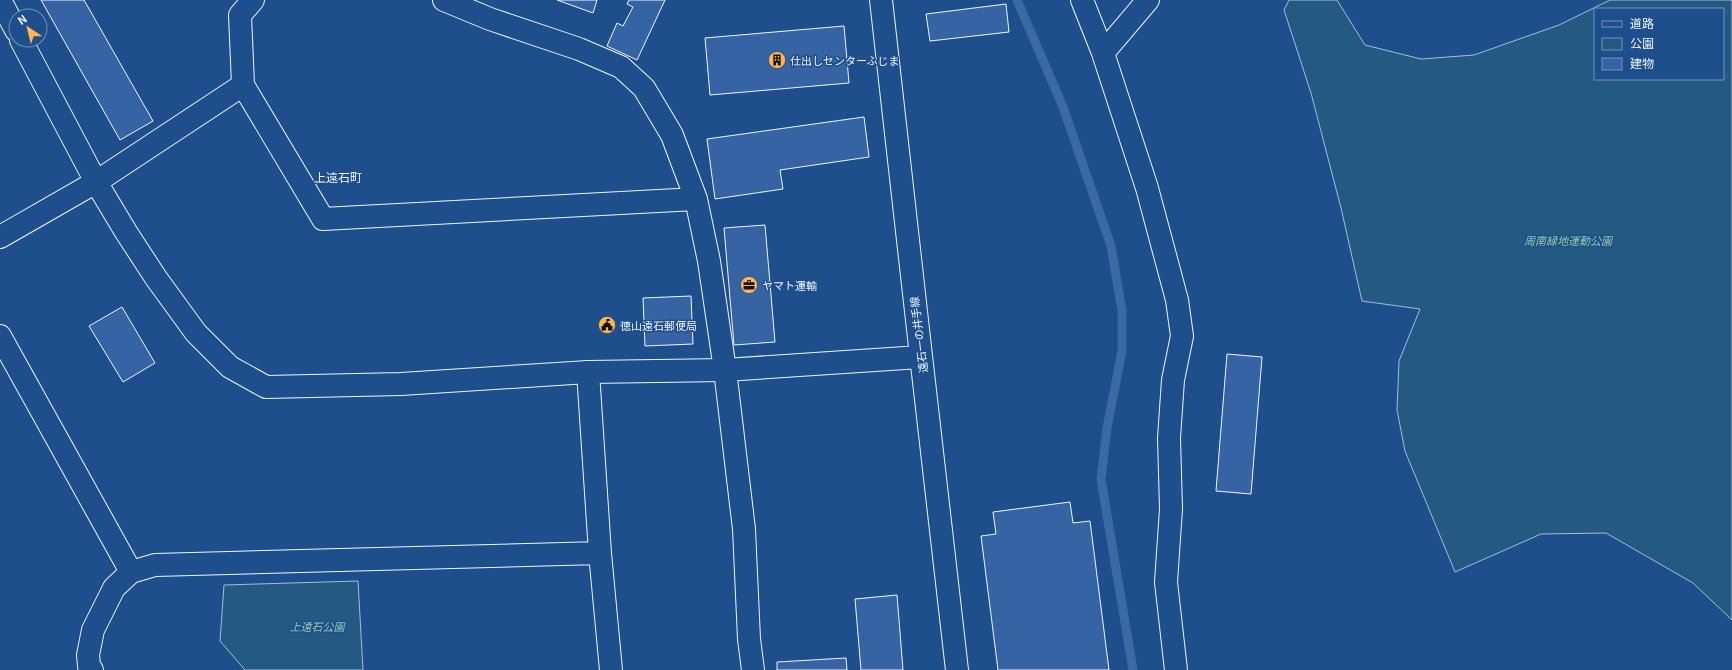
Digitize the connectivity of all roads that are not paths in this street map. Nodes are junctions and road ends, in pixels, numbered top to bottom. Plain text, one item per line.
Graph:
1 (0, 0) edge
2 (253, 0) edge
3 (444, 0) edge
4 (881, 0) edge
5 (1082, 0) edge
6 (1148, 0) edge
7 (8, 15) edge
8 (25, 48) edge
9 (1103, 53) junction
10 (243, 85) junction
11 (96, 182) junction
12 (696, 199) junction
13 (0, 237) edge
14 (0, 336) edge
15 (920, 357) junction
16 (725, 370) junction
17 (588, 372) junction
18 (600, 553) junction
19 (131, 572) junction
20 (86, 669) edge
21 (611, 670) edge
22 (753, 670) edge
23 (957, 670) edge
24 (1176, 670) edge

1 - 7 street
2 - 10 street
3 - 12 street
4 - 15 street, 遠石一の井手線
5 - 9 street
6 - 9 street
8 - 11 street
9 - 24 street
10 - 11 street
10 - 12 street
11 - 13 street
11 - 17 street
12 - 16 street
14 - 19 street
15 - 16 street
15 - 23 street, 遠石一の井手線
16 - 17 street
16 - 22 street
17 - 18 street
18 - 19 street
18 - 21 street
19 - 20 street

